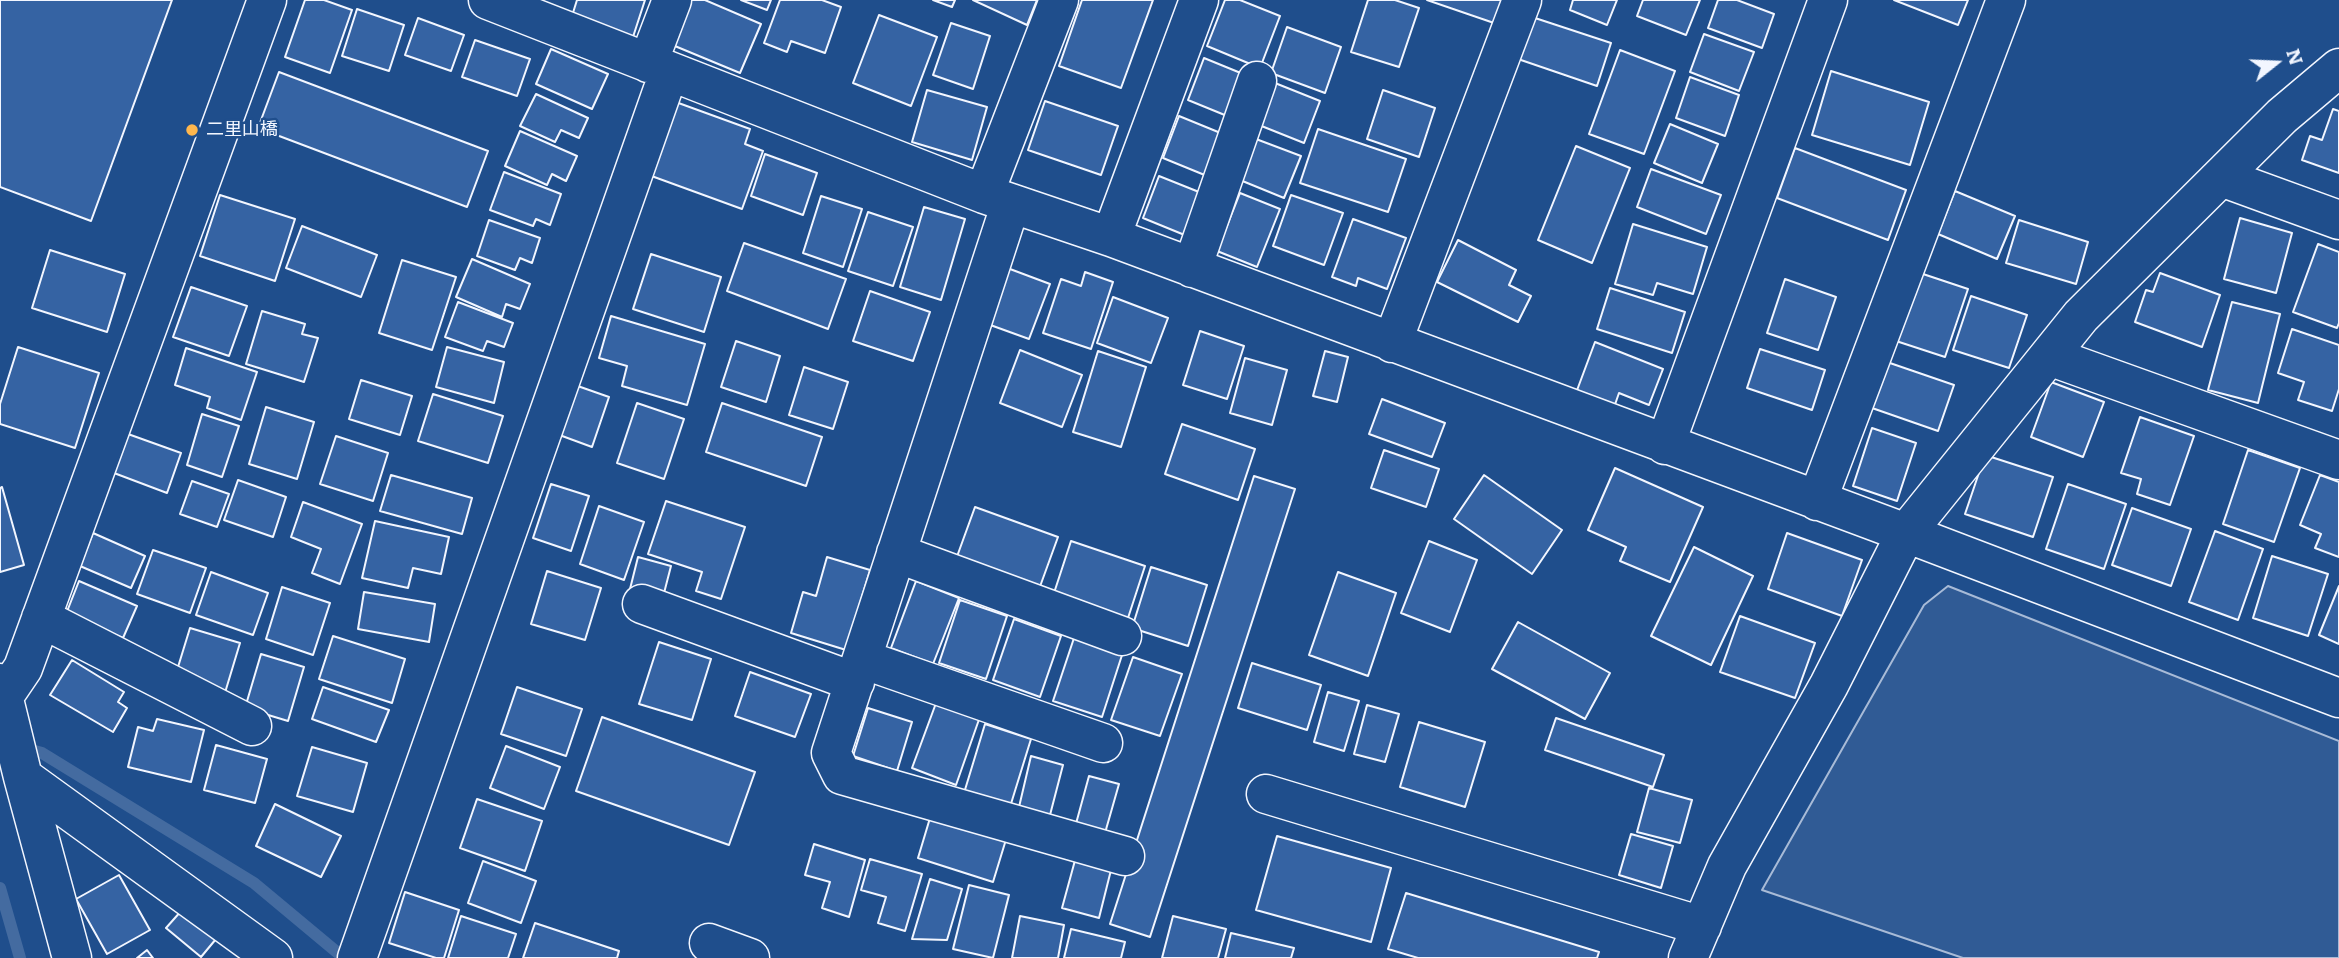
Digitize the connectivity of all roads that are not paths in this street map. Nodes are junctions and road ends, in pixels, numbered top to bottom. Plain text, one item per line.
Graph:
1 (267, 0) edge
2 (488, 0) edge
3 (672, 0) edge
4 (1059, 0) edge
5 (1199, 0) edge
6 (1522, 0) edge
7 (1828, 0) edge
8 (2006, 0) edge
9 (659, 68) junction
10 (2339, 68) edge
11 (1257, 81) dead end
12 (2221, 177) junction
13 (997, 199) junction
14 (2339, 220) edge
15 (1111, 237) junction
16 (1192, 268) junction
17 (1392, 343) junction
18 (2049, 356) junction
19 (1665, 445) junction
20 (2339, 460) edge
21 (1817, 501) junction
22 (1906, 533) junction
23 (896, 553) junction
24 (642, 604) dead end
25 (41, 618) junction
26 (1122, 636) dead end
27 (858, 671) junction
28 (2, 690) edge
29 (2339, 698) edge
30 (252, 726) dead end
31 (1103, 743) dead end
32 (23, 777) junction
33 (1266, 794) dead end
34 (1125, 856) dead end
35 (1695, 942) edge
36 (709, 943) dead end
37 (361, 948) edge
38 (72, 958) edge
39 (273, 958) edge
40 (750, 958) edge

1 - 25 street
2 - 9 street
3 - 9 street
4 - 13 street
5 - 15 street
6 - 17 street
7 - 19 street
8 - 21 street
9 - 13 street
9 - 37 street
10 - 12 street
11 - 16 street
12 - 14 street
12 - 18 street
13 - 15 street
13 - 23 street
15 - 16 street
16 - 17 street
17 - 19 street
18 - 20 street
18 - 22 street
19 - 21 street
21 - 22 street
22 - 29 street
22 - 35 street
23 - 26 street
23 - 27 street
24 - 27 street
25 - 28 street
25 - 30 street
27 - 31 street
27 - 34 street
28 - 32 street
32 - 38 street
32 - 39 street
33 - 35 street
36 - 40 street

